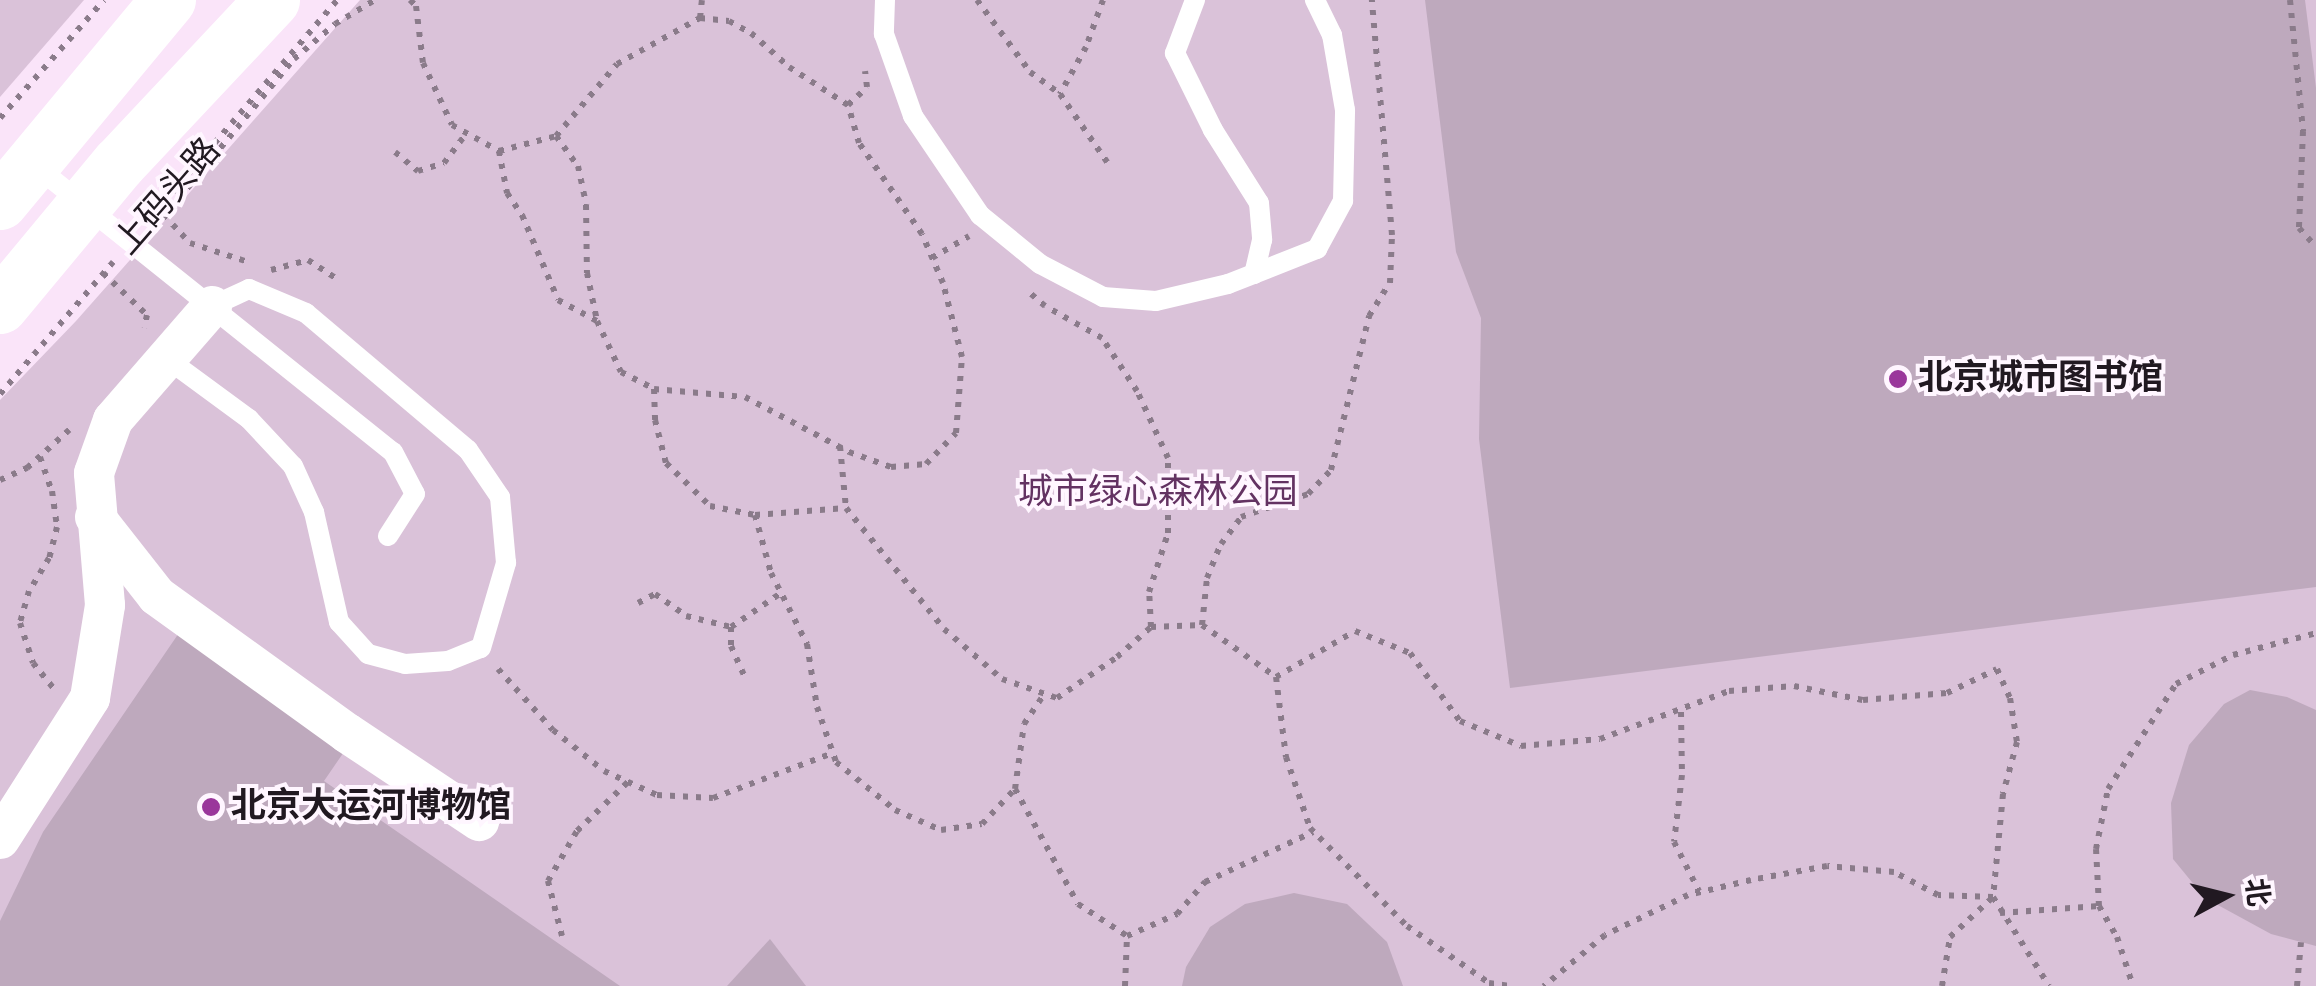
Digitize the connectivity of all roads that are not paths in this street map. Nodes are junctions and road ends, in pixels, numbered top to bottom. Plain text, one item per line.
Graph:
1 (168, 0) edge
2 (272, 0) edge
3 (885, 0) edge
4 (1195, 0) edge
5 (1316, 0) edge
6 (16, 182) edge
7 (86, 202) junction
8 (1254, 274) junction
9 (0, 306) edge
10 (212, 306) junction
11 (166, 358) junction
12 (95, 517) junction
13 (388, 536) dead end
14 (478, 821) dead end
15 (0, 840) edge

1 - 6 main road
2 - 7 main road, 上码头路
3 - 8 lane
4 - 8 lane
5 - 8 lane
6 - 7 lane
7 - 9 main road, 上码头路
7 - 10 lane
10 - 11 street
10 - 11 lane
10 - 13 lane
11 - 12 street
12 - 14 street
12 - 15 street

